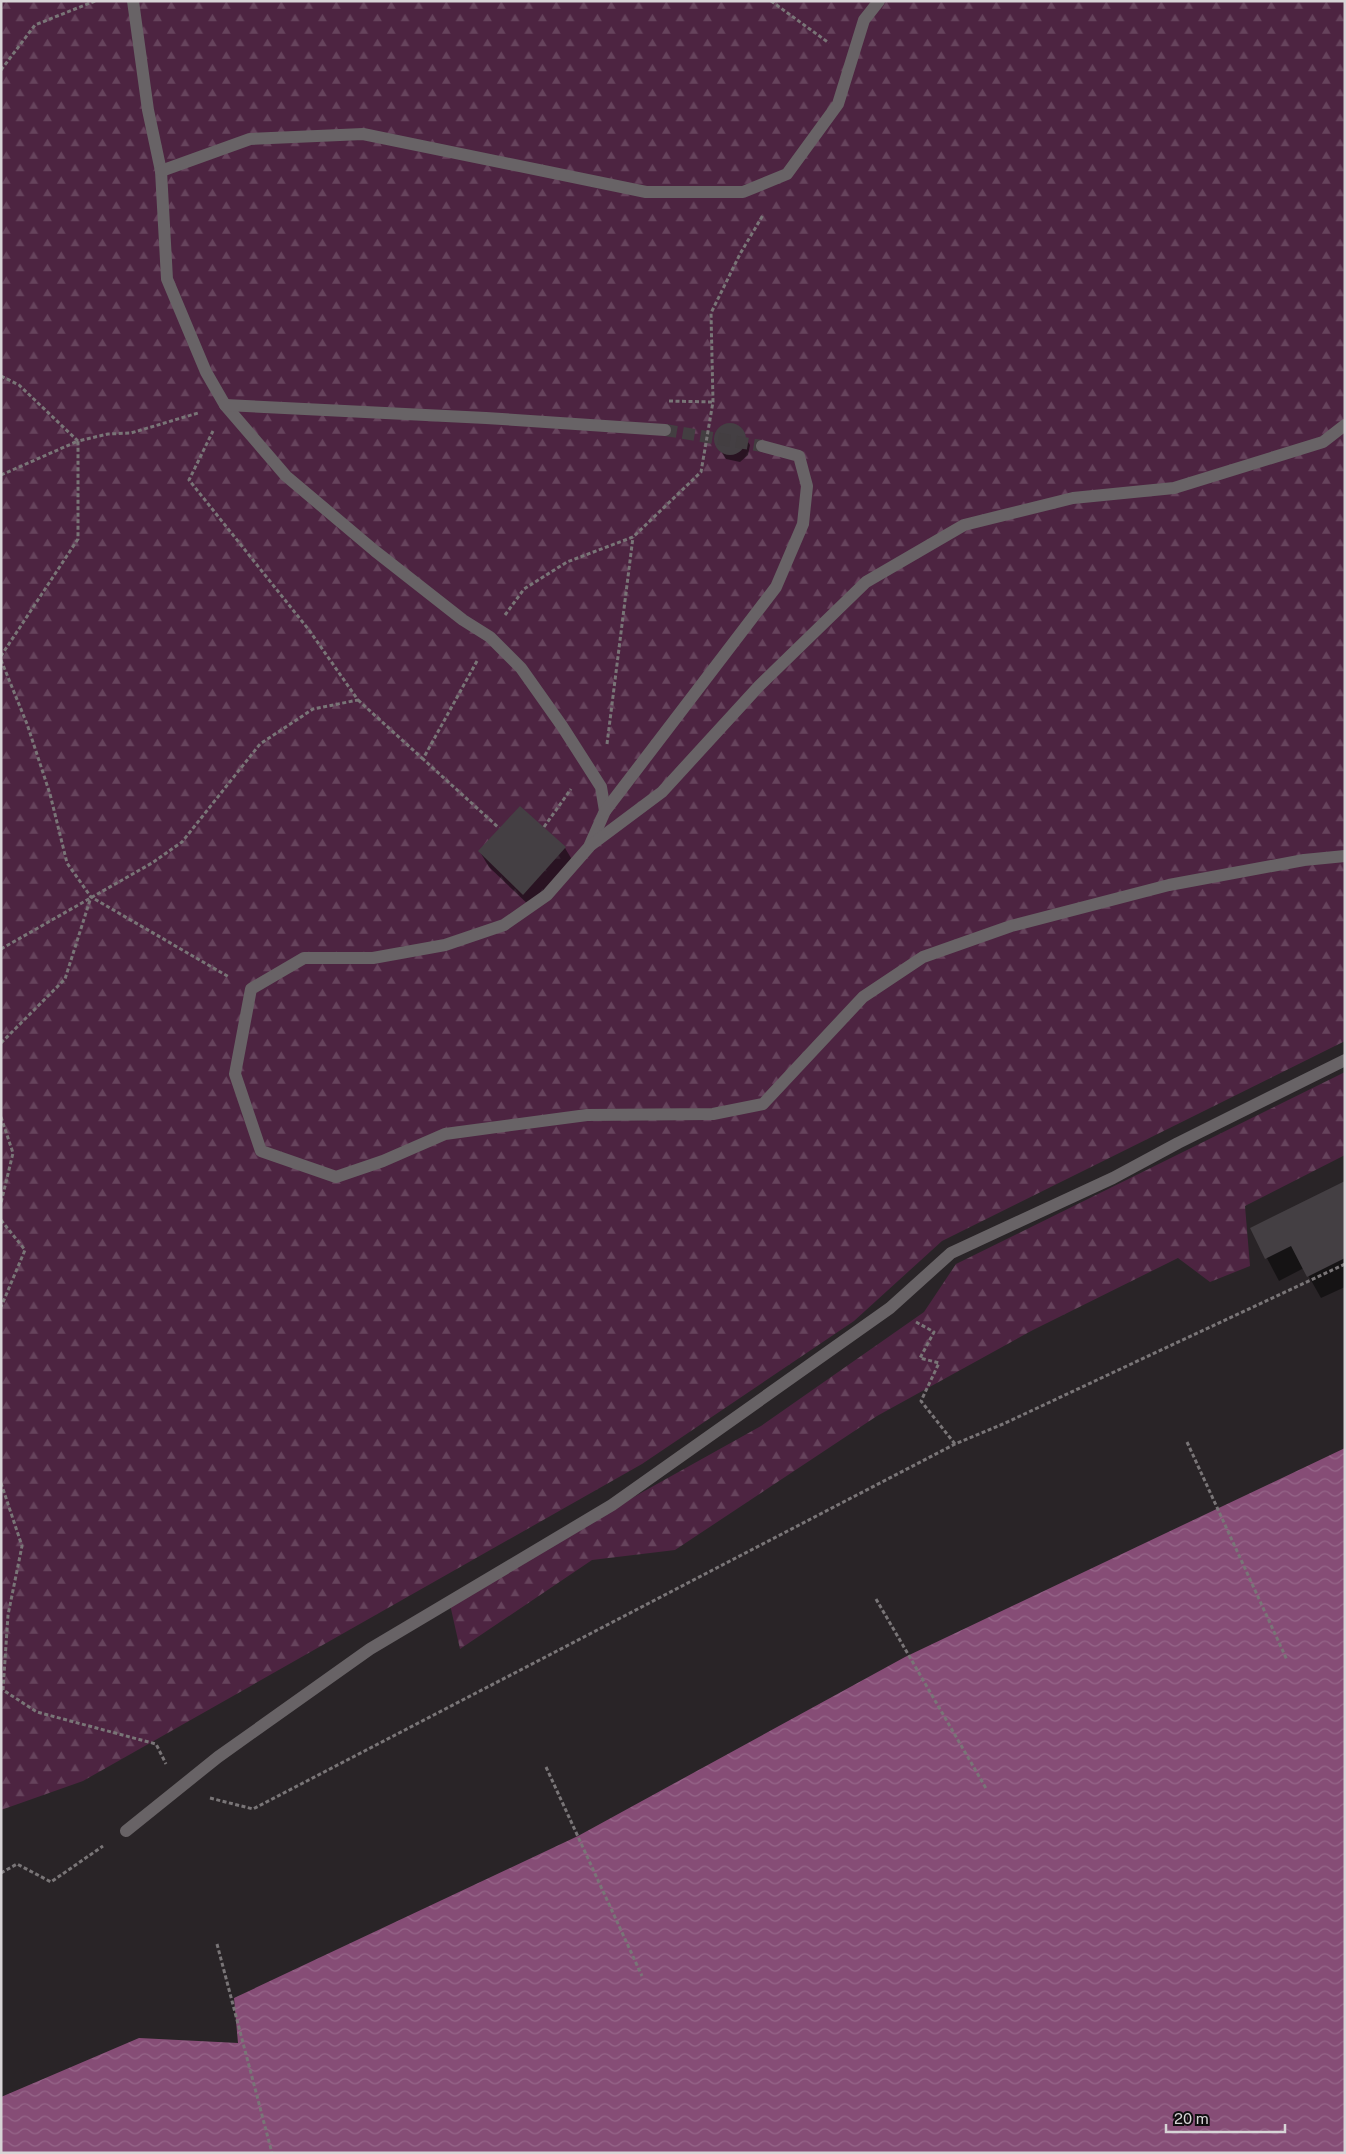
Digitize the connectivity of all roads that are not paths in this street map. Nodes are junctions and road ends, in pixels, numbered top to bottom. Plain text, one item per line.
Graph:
1 (133, 1) edge
2 (879, 1) edge
3 (162, 171) junction
4 (225, 405) junction
5 (1345, 425) edge
6 (664, 430) tunnel mouth
7 (762, 446) tunnel mouth
8 (605, 811) junction
9 (589, 847) junction
10 (1345, 856) edge
11 (1345, 1060) edge
12 (126, 1831) road end

1 - 3 lane
2 - 3 lane
3 - 4 lane
4 - 6 lane
4 - 8 lane
5 - 9 lane
7 - 8 lane
8 - 9 lane
9 - 10 lane
11 - 12 lane

